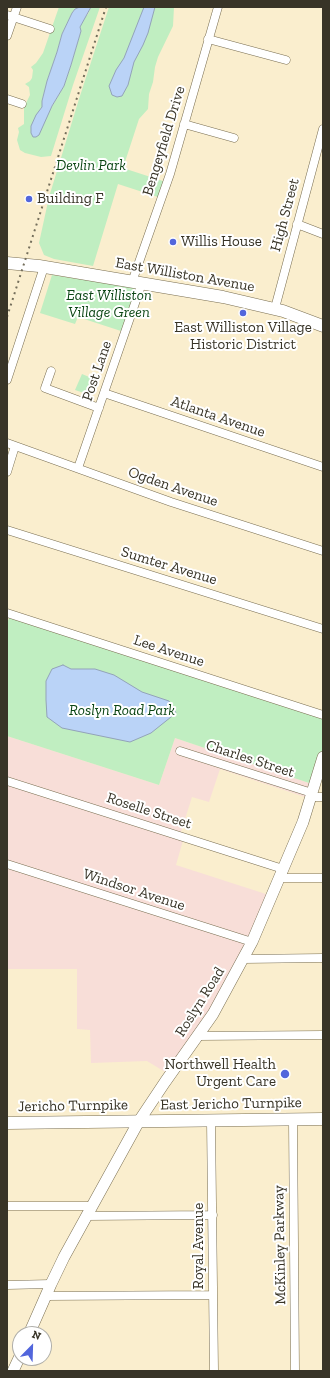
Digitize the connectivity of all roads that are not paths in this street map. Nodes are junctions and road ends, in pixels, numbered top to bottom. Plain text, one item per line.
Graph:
1 (17, 7) edge
2 (218, 7) edge
3 (10, 16) edge
4 (50, 29) dead end
5 (7, 36) edge
6 (208, 39) junction
7 (286, 60) dead end
8 (7, 99) edge
9 (22, 104) dead end
10 (184, 124) junction
11 (323, 128) edge
12 (234, 138) dead end
13 (320, 150) edge
14 (297, 224) junction
15 (323, 234) edge
16 (7, 254) edge
17 (7, 263) edge
18 (42, 267) junction
19 (137, 282) junction
20 (275, 308) junction
21 (323, 326) edge
22 (51, 371) dead end
23 (7, 380) edge
24 (104, 393) junction
25 (99, 408) junction
26 (7, 443) edge
27 (15, 446) junction
28 (323, 467) edge
29 (78, 468) junction
30 (7, 472) edge
31 (7, 530) edge
32 (323, 551) edge
33 (7, 613) edge
34 (323, 629) edge
35 (323, 715) edge
36 (180, 751) dead end
37 (323, 757) edge
38 (7, 780) edge
39 (312, 795) junction
40 (323, 797) edge
41 (7, 864) edge
42 (282, 873) junction
43 (323, 878) edge
44 (252, 942) junction
45 (323, 958) edge
46 (243, 959) junction
47 (323, 1035) edge
48 (198, 1036) junction
49 (323, 1119) edge
50 (293, 1120) junction
51 (211, 1121) junction
52 (139, 1122) junction
53 (7, 1123) edge
54 (7, 1206) edge
55 (92, 1206) junction
56 (212, 1215) junction
57 (86, 1216) junction
58 (7, 1284) edge
59 (51, 1284) junction
60 (213, 1295) junction
61 (45, 1296) junction
62 (32, 1326) edge
63 (214, 1371) edge
64 (295, 1371) edge

1 - 3 street
2 - 6 street, Bengeyfield Drive
3 - 4 street
3 - 5 street
6 - 7 street
6 - 10 street, Bengeyfield Drive
8 - 9 street
10 - 12 street
10 - 19 street, Bengeyfield Drive
11 - 13 street, High Street
13 - 14 street, High Street
14 - 15 street
14 - 20 street, High Street
16 - 18 main road
17 - 18 main road
18 - 19 main road, East Williston Avenue
18 - 23 street
19 - 20 main road, East Williston Avenue
19 - 24 street, Post Lane
20 - 21 main road, East Williston Avenue
22 - 25 street
24 - 25 street, Post Lane
24 - 28 street, Atlanta Avenue
25 - 29 street, Post Lane
26 - 27 street, Ogden Avenue
27 - 29 street, Ogden Avenue
27 - 30 street
29 - 32 street, Ogden Avenue
31 - 34 street, Sumter Avenue
33 - 35 street, Lee Avenue
36 - 39 street, Charles Street
37 - 39 main road, Roslyn Road
38 - 42 street, Roselle Street
39 - 40 street, Charles Street
39 - 42 main road, Roslyn Road
41 - 44 street, Windsor Avenue
42 - 43 street, Roselle Street
42 - 44 main road, Roslyn Road
44 - 46 main road, Roslyn Road
45 - 46 street
46 - 48 main road, Roslyn Road
47 - 48 street
48 - 52 main road, Roslyn Road
49 - 50 main road, East Jericho Turnpike
50 - 51 main road, East Jericho Turnpike
50 - 64 street, McKinley Parkway
51 - 52 main road, East Jericho Turnpike
51 - 56 street, Royal Avenue
52 - 53 main road, Jericho Turnpike
52 - 55 main road, Roslyn Road
54 - 55 street
55 - 57 main road, Roslyn Road
56 - 57 street
56 - 60 street, Royal Avenue
57 - 59 main road, Roslyn Road
58 - 59 street
59 - 61 main road, Roslyn Road
60 - 61 street
60 - 63 street, Royal Avenue
61 - 62 main road, Roslyn Road

